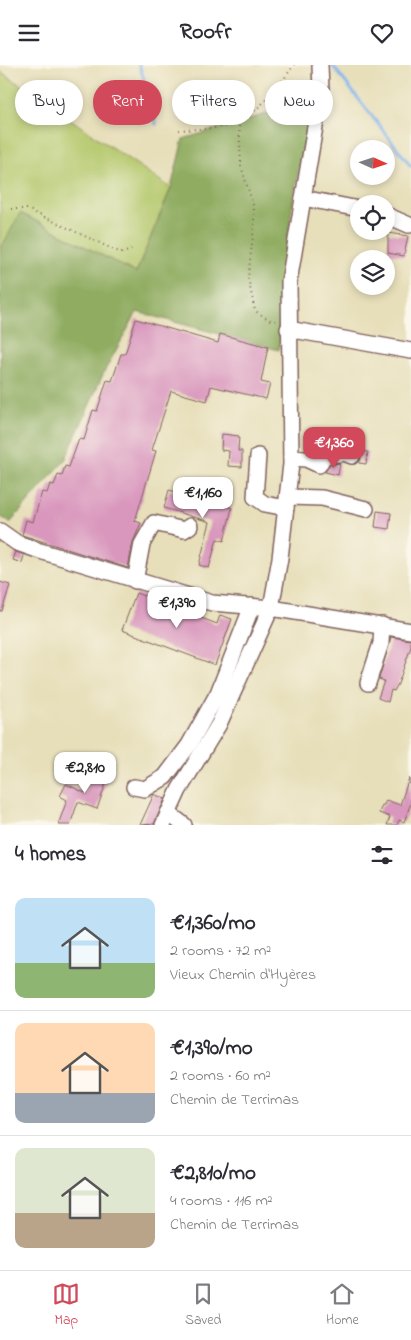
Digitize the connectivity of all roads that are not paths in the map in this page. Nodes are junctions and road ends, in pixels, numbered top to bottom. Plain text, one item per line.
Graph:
1 (320, 65) edge
2 (303, 198) junction
3 (350, 207) edge
4 (395, 219) edge
5 (409, 225) dead end
6 (288, 325) junction
7 (411, 351) edge
8 (258, 456) dead end
9 (352, 456) dead end
10 (291, 458) junction
11 (287, 502) junction
12 (366, 509) dead end
13 (190, 526) dead end
14 (2, 538) edge
15 (135, 581) junction
16 (252, 606) junction
17 (271, 608) junction
18 (382, 625) junction
19 (411, 631) edge
20 (368, 683) dead end
21 (134, 787) dead end
22 (166, 819) edge
23 (184, 825) edge

1 - 2 street
2 - 3 street
2 - 6 street
4 - 5 street
6 - 7 street
6 - 10 street
8 - 11 street
9 - 10 street
10 - 11 street
11 - 12 street
11 - 17 street
13 - 15 street
14 - 15 street
15 - 16 street
16 - 17 street
16 - 21 street
17 - 18 street
17 - 22 street
18 - 19 street
18 - 20 street
22 - 23 street

